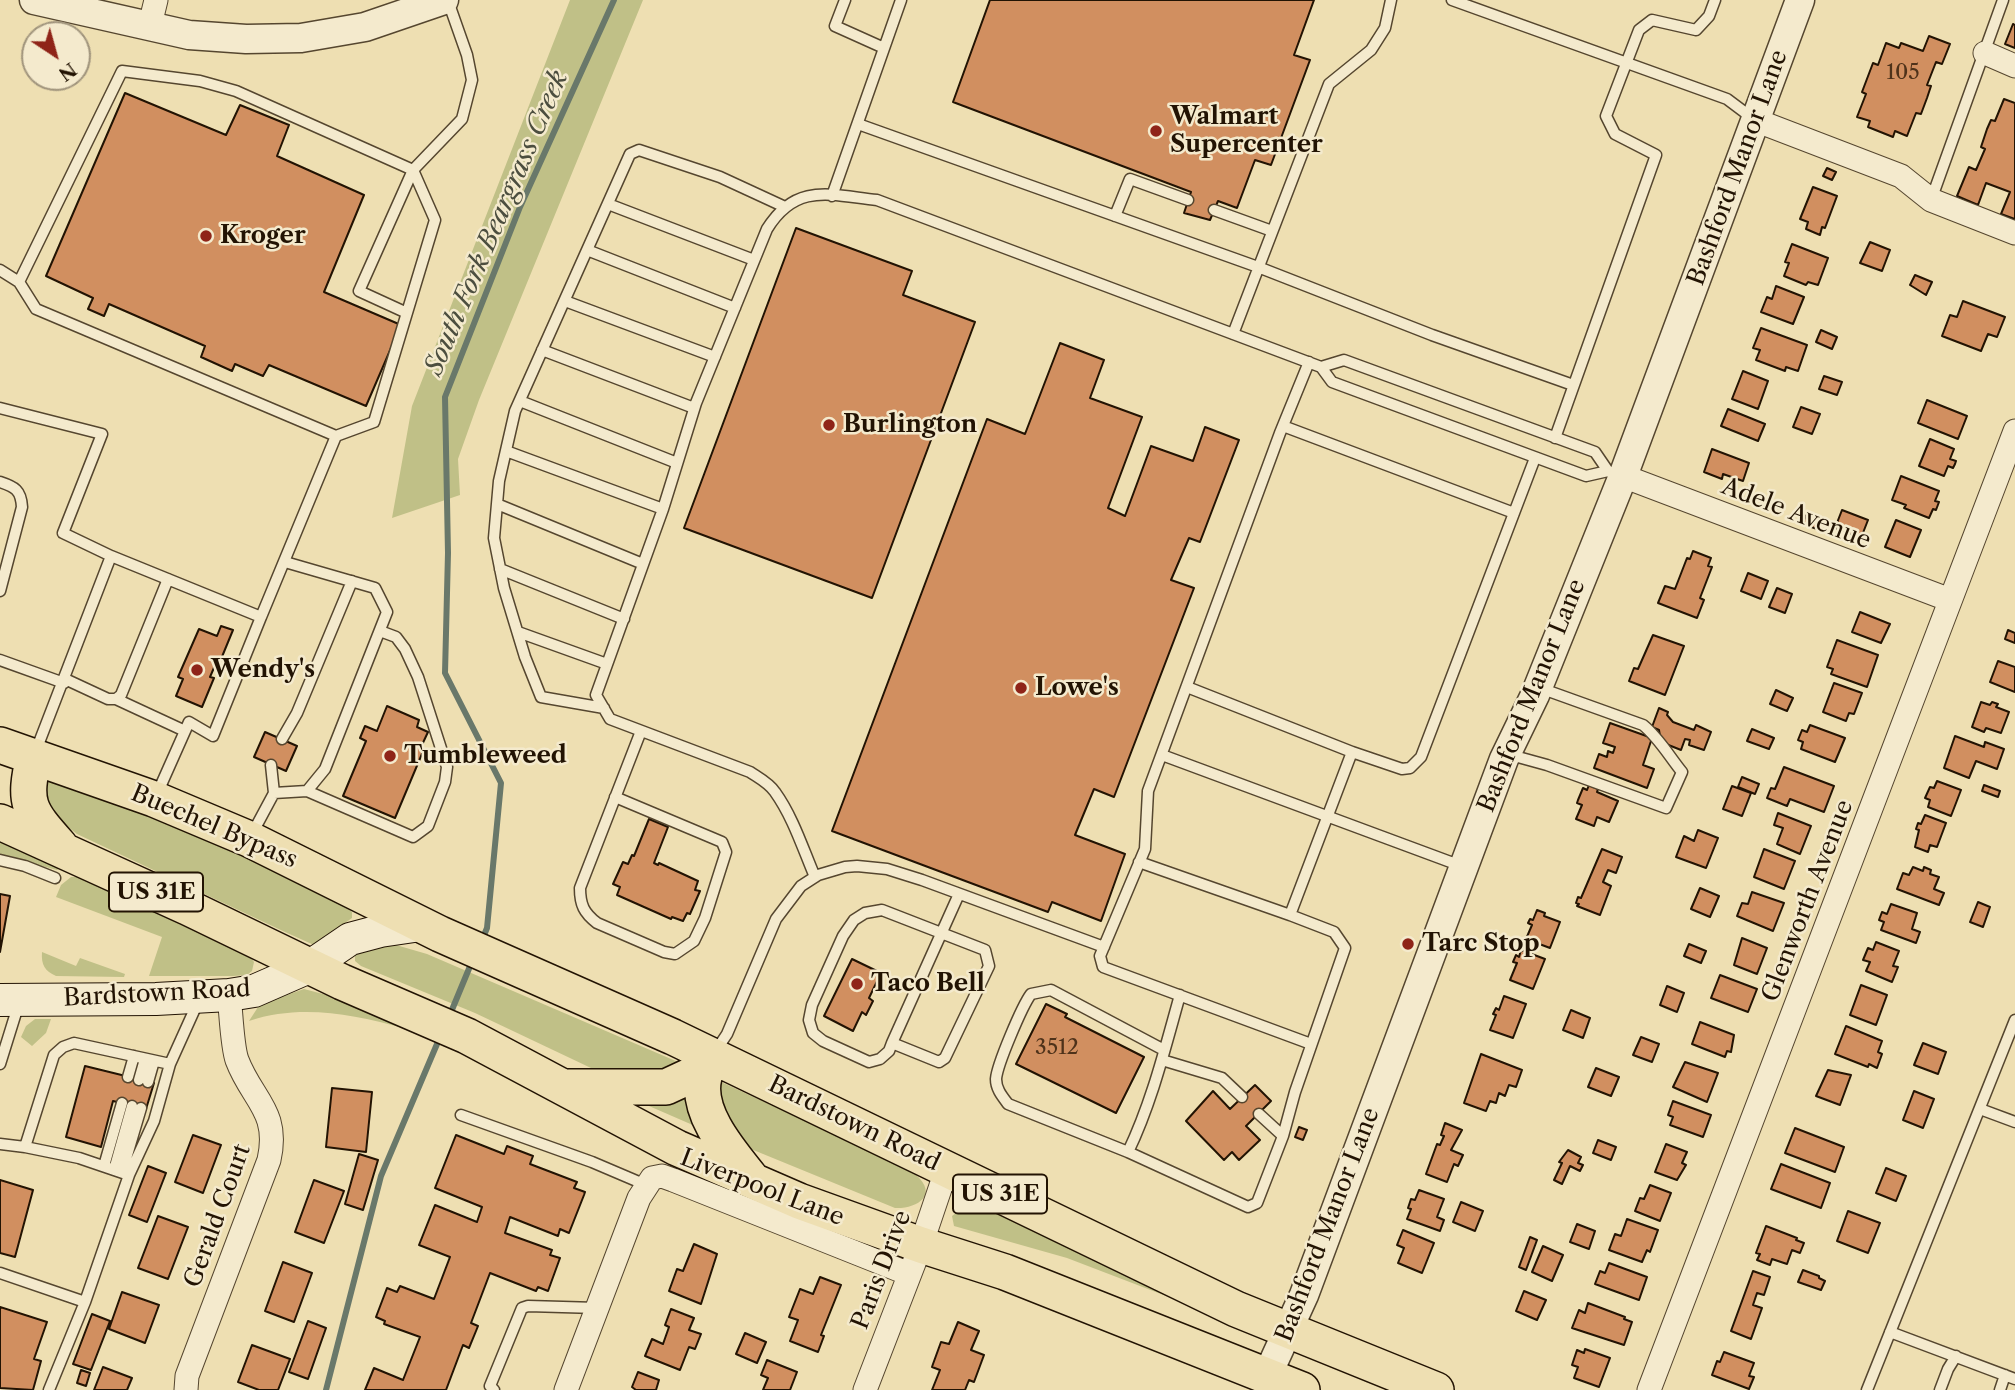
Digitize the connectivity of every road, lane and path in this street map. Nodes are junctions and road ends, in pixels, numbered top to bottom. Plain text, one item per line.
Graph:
1 (34, 0) edge
2 (446, 0) edge
3 (845, 0) edge
4 (901, 0) edge
5 (1391, 0) edge
6 (1452, 0) edge
7 (1715, 0) edge
8 (1800, 0) edge
9 (2003, 0) edge
10 (153, 13) edge
11 (884, 48) junction
12 (1985, 53) junction
13 (1627, 62) junction
14 (2015, 66) edge
15 (1755, 120) junction
16 (858, 124) junction
17 (413, 170) junction
18 (832, 196) junction
19 (1188, 200) dead end
20 (1931, 200) junction
21 (608, 204) junction
22 (785, 207) junction
23 (1214, 211) dead end
24 (1115, 216) junction
25 (1272, 231) junction
26 (2015, 233) edge
27 (587, 250) junction
28 (754, 260) junction
29 (1258, 267) junction
30 (0, 270) edge
31 (19, 282) junction
32 (565, 301) junction
33 (735, 308) junction
34 (407, 313) junction
35 (1233, 334) junction
36 (542, 350) junction
37 (715, 356) junction
38 (1309, 362) junction
39 (1321, 366) junction
40 (1573, 385) junction
41 (520, 401) junction
42 (0, 408) edge
43 (694, 408) junction
44 (1283, 426) junction
45 (2015, 431) edge
46 (336, 436) junction
47 (1555, 438) junction
48 (506, 452) junction
49 (1535, 458) junction
50 (677, 463) junction
51 (1615, 473) junction
52 (0, 482) edge
53 (497, 504) junction
54 (663, 509) junction
55 (1514, 513) junction
56 (111, 556) junction
57 (285, 562) junction
58 (643, 564) junction
59 (500, 569) junction
60 (168, 579) junction
61 (352, 581) junction
62 (0, 591) edge
63 (1950, 600) junction
64 (261, 617) junction
65 (624, 619) junction
66 (380, 631) junction
67 (518, 632) junction
68 (0, 660) edge
69 (607, 664) junction
70 (64, 681) junction
71 (1187, 687) junction
72 (1538, 687) junction
73 (116, 699) junction
74 (604, 708) junction
75 (186, 731) junction
76 (641, 731) junction
77 (282, 739) dead end
78 (0, 745) edge
79 (1352, 752) junction
80 (1507, 754) junction
81 (1162, 755) junction
82 (34, 756) junction
83 (271, 765) dead end
84 (0, 775) edge
85 (307, 791) junction
86 (274, 793) junction
87 (615, 797) junction
88 (154, 799) junction
89 (1328, 816) junction
90 (0, 822) edge
91 (249, 839) junction
92 (0, 860) edge
93 (1139, 862) junction
94 (59, 863) junction
95 (1464, 867) junction
96 (815, 877) junction
97 (959, 894) junction
98 (1290, 915) junction
99 (431, 929) junction
100 (942, 932) junction
101 (1104, 947) junction
102 (309, 967) junction
103 (1180, 995) junction
104 (215, 996) junction
105 (10, 1000) edge
106 (2015, 1020) edge
107 (892, 1043) junction
108 (1311, 1044) junction
109 (1163, 1055) junction
110 (712, 1056) junction
111 (144, 1059) junction
112 (0, 1064) edge
113 (170, 1064) junction
114 (563, 1087) junction
115 (1242, 1097) dead end
116 (1980, 1108) junction
117 (1259, 1114) dead end
118 (461, 1115) dead end
119 (2015, 1122) edge
120 (1283, 1136) junction
121 (0, 1144) edge
122 (25, 1147) junction
123 (1128, 1152) junction
124 (947, 1168) junction
125 (117, 1171) junction
126 (753, 1181) junction
127 (646, 1185) junction
128 (915, 1259) junction
129 (0, 1273) edge
130 (85, 1302) junction
131 (597, 1308) junction
132 (1289, 1332) junction
133 (1890, 1332) junction
134 (1956, 1356) junction
135 (2010, 1377) edge
136 (1263, 1383) edge
137 (183, 1385) edge
138 (49, 1390) edge
139 (494, 1390) edge
140 (566, 1390) edge
141 (865, 1390) edge
142 (1302, 1390) edge
143 (1436, 1390) edge
144 (1649, 1390) edge
145 (1867, 1390) edge
146 (1940, 1390) edge
147 (2000, 1390) edge

1 - 10 street
2 - 10 street
2 - 17 lane
3 - 11 lane
4 - 11 lane
5 - 25 lane
6 - 13 lane
7 - 13 lane
8 - 15 street, Bashford Manor Lane
9 - 12 lane
11 - 16 lane
12 - 14 street
12 - 20 lane
13 - 15 lane
13 - 40 lane
15 - 20 street
15 - 51 street, Bashford Manor Lane
16 - 18 lane
16 - 24 lane
17 - 31 lane
17 - 34 lane
17 - 34 lane
18 - 22 lane
18 - 35 lane
19 - 24 lane
20 - 26 street
21 - 22 lane
21 - 27 lane
21 - 28 lane
22 - 28 lane
23 - 25 lane
24 - 29 lane
25 - 29 lane
27 - 32 lane
27 - 33 lane
28 - 33 lane
29 - 35 lane
29 - 40 lane
30 - 31 lane
31 - 46 lane
32 - 36 lane
32 - 37 lane
33 - 37 lane
34 - 46 lane
35 - 38 lane
36 - 41 lane
36 - 43 lane
37 - 43 lane
38 - 39 lane
38 - 44 lane
39 - 47 lane
39 - 49 lane
40 - 47 lane
41 - 48 lane
41 - 50 lane
42 - 56 lane
43 - 50 lane
44 - 55 lane
44 - 71 lane
45 - 63 street, Glenworth Avenue
46 - 57 lane
47 - 51 lane
48 - 53 lane
48 - 54 lane
49 - 51 lane
49 - 55 lane
50 - 54 lane
51 - 63 street, Adele Avenue
51 - 72 street, Bashford Manor Lane
52 - 62 lane
53 - 58 lane
53 - 59 lane
54 - 58 lane
55 - 79 lane
56 - 60 lane
56 - 70 lane
57 - 61 lane
57 - 64 lane
58 - 65 lane
59 - 65 lane
59 - 67 lane
60 - 64 lane
60 - 73 lane
61 - 66 lane
61 - 77 lane
63 - 144 street, Glenworth Avenue
64 - 75 lane
65 - 69 lane
66 - 85 lane
66 - 85 lane
67 - 69 lane
67 - 74 lane
68 - 70 lane
69 - 74 lane
70 - 73 lane
70 - 82 lane
71 - 79 lane
71 - 81 lane
72 - 80 street, Bashford Manor Lane
72 - 80 lane
73 - 75 lane
74 - 76 lane
75 - 88 lane
76 - 87 lane
76 - 96 lane
78 - 82 main road, Buechel Bypass / US 31E
79 - 89 lane
80 - 95 street, Bashford Manor Lane
81 - 89 lane
81 - 93 lane
82 - 84 main road
82 - 88 main road, Buechel Bypass / US 31E
82 - 94 main road
83 - 86 lane
85 - 86 lane
86 - 91 lane
87 - 87 lane
88 - 91 main road, Buechel Bypass / US 31E
89 - 95 lane
89 - 98 lane
90 - 94 main road, US 31E
91 - 99 main road, Buechel Bypass / US 31E
92 - 94 lane
93 - 98 lane
93 - 101 lane
94 - 102 main road, US 31E
95 - 132 street, Bashford Manor Lane
96 - 97 lane
96 - 110 lane
97 - 100 lane
97 - 101 lane
98 - 108 lane
99 - 102 main road, Bardstown Road
99 - 110 main road, Bardstown Road / US 31E
100 - 107 lane
100 - 107 lane
100 - 107 lane
101 - 103 lane
102 - 104 main road, Bardstown Road
102 - 114 main road, US 31E
103 - 108 lane
103 - 109 lane
104 - 105 main road, Bardstown Road
104 - 113 lane
104 - 137 street, Gerald Court
105 - 112 lane
106 - 116 lane
108 - 120 lane
109 - 115 lane
109 - 123 lane
109 - 123 lane
110 - 114 main road
110 - 124 main road, Bardstown Road / US 31E
110 - 126 main road
111 - 111 lane
111 - 113 lane
111 - 122 lane
113 - 125 lane
114 - 126 main road, US 31E
116 - 119 lane
116 - 133 lane
117 - 120 lane
118 - 127 lane
120 - 123 lane
121 - 122 lane
122 - 125 lane
124 - 128 street, Paris Drive
124 - 132 main road, Bardstown Road / US 31E
125 - 125 lane
125 - 130 lane
126 - 128 main road, US 31E
127 - 128 street, Liverpool Lane
127 - 131 street, Liverpool Lane
128 - 136 main road, US 31E
128 - 141 street, Paris Drive
129 - 130 lane
130 - 138 lane
131 - 139 lane
131 - 140 street, Liverpool Lane
132 - 136 street, Bashford Manor Lane
132 - 143 main road, Bardstown Road / US 31E
133 - 134 lane
133 - 145 lane
134 - 135 lane
134 - 146 lane
135 - 147 lane
136 - 142 main road, US 31E

